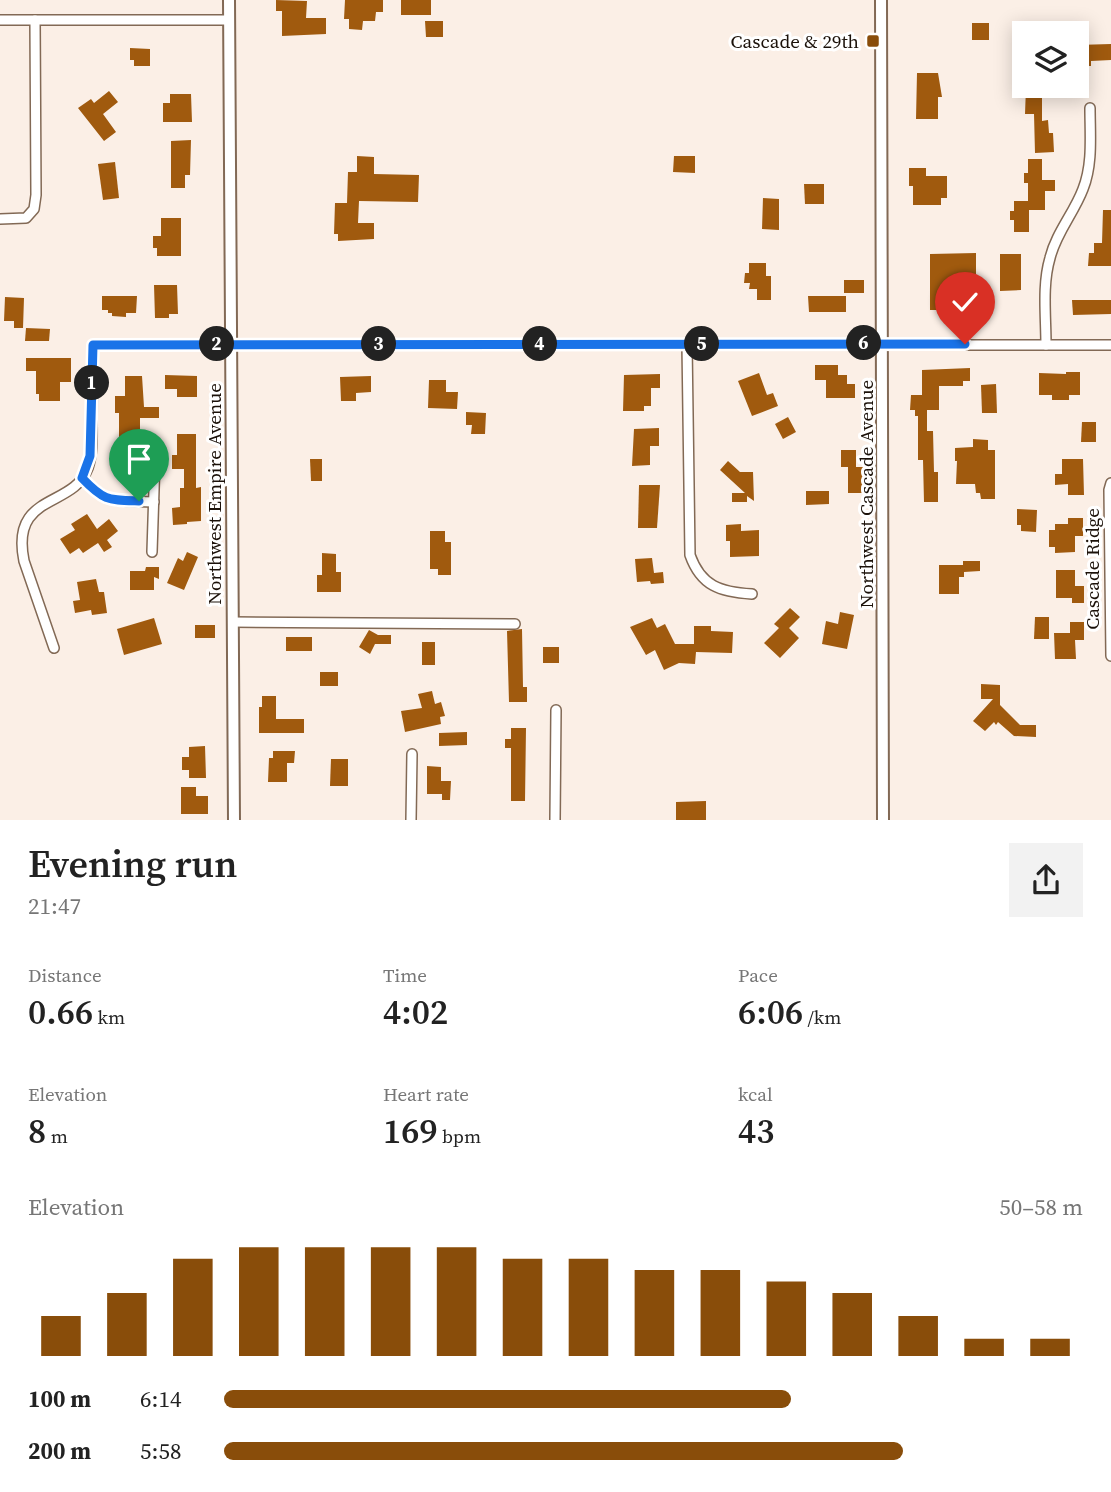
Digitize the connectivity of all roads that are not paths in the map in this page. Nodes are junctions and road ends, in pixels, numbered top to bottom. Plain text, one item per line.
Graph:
1 (229, 0) edge
2 (881, 0) edge
3 (0, 20) edge
4 (35, 20) junction
5 (229, 20) junction
6 (1090, 108) dead end
7 (0, 219) edge
8 (883, 343) junction
9 (231, 344) junction
10 (687, 344) junction
11 (1046, 345) junction
12 (1111, 345) edge
13 (155, 458) dead end
14 (82, 478) junction
15 (1111, 482) edge
16 (154, 502) junction
17 (152, 552) dead end
18 (752, 594) dead end
19 (233, 622) junction
20 (515, 624) dead end
21 (54, 648) dead end
22 (1111, 656) edge
23 (556, 710) dead end
24 (412, 754) dead end
25 (234, 820) edge
26 (411, 820) edge
27 (555, 820) edge
28 (883, 820) edge

1 - 5 street, Northwest Empire Avenue
2 - 8 street, Northwest Cascade Avenue
3 - 4 street
4 - 5 street
4 - 7 street
5 - 9 street, Northwest Empire Avenue
6 - 11 street
8 - 10 street
8 - 11 street
8 - 28 street, Northwest Cascade Avenue
9 - 10 street
9 - 14 street
9 - 19 street, Northwest Empire Avenue
10 - 18 street
11 - 12 street
13 - 16 street
14 - 16 street
14 - 21 street
15 - 22 street, Cascade Ridge
16 - 17 street
19 - 20 street
19 - 25 street, Northwest Empire Avenue
23 - 27 street
24 - 26 street

